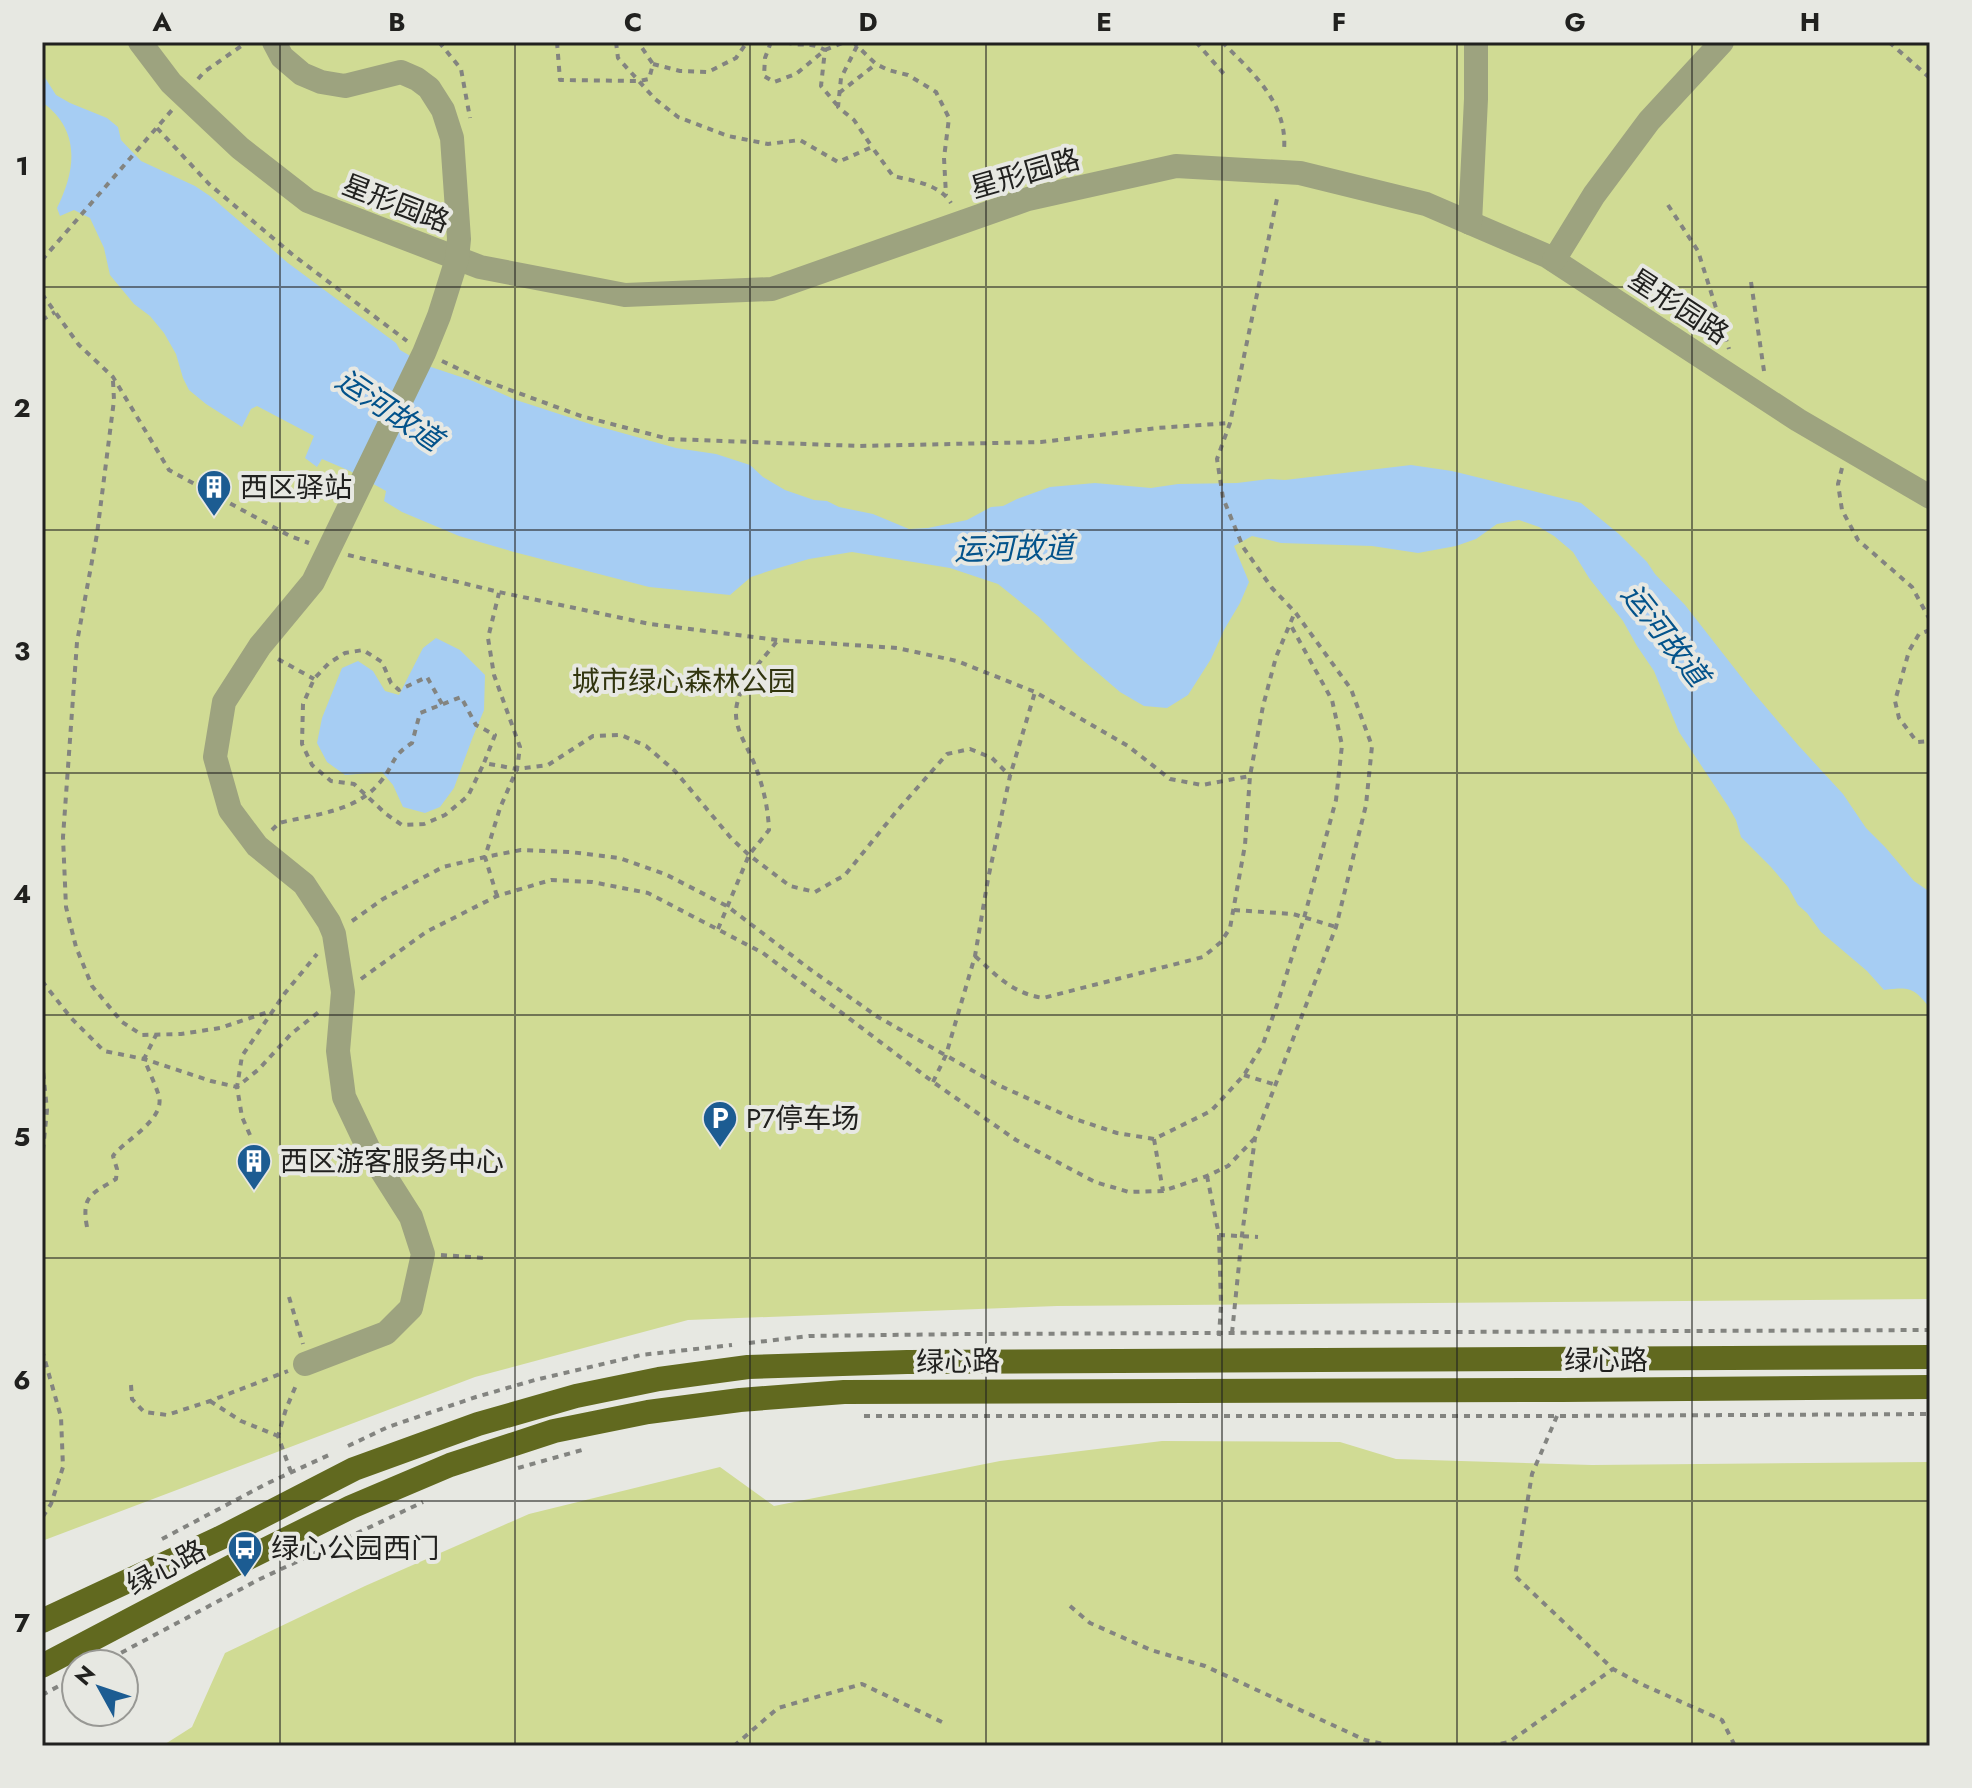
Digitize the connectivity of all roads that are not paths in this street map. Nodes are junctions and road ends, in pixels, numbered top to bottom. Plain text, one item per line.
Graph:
1 (140, 42) edge
2 (274, 42) edge
3 (1476, 42) edge
4 (1722, 42) edge
5 (1470, 223) junction
6 (457, 259) junction
7 (1554, 260) junction
8 (1930, 497) edge
9 (1930, 1357) edge
10 (305, 1364) road end
11 (1930, 1387) edge
12 (42, 1621) edge
13 (42, 1666) edge

1 - 6 street, 星形园路
2 - 6 street
3 - 5 street
4 - 7 street
5 - 6 street, 星形园路
5 - 7 street, 星形园路
6 - 10 street
7 - 8 street, 星形园路
9 - 12 main road, 绿心路
11 - 13 main road, 绿心路

